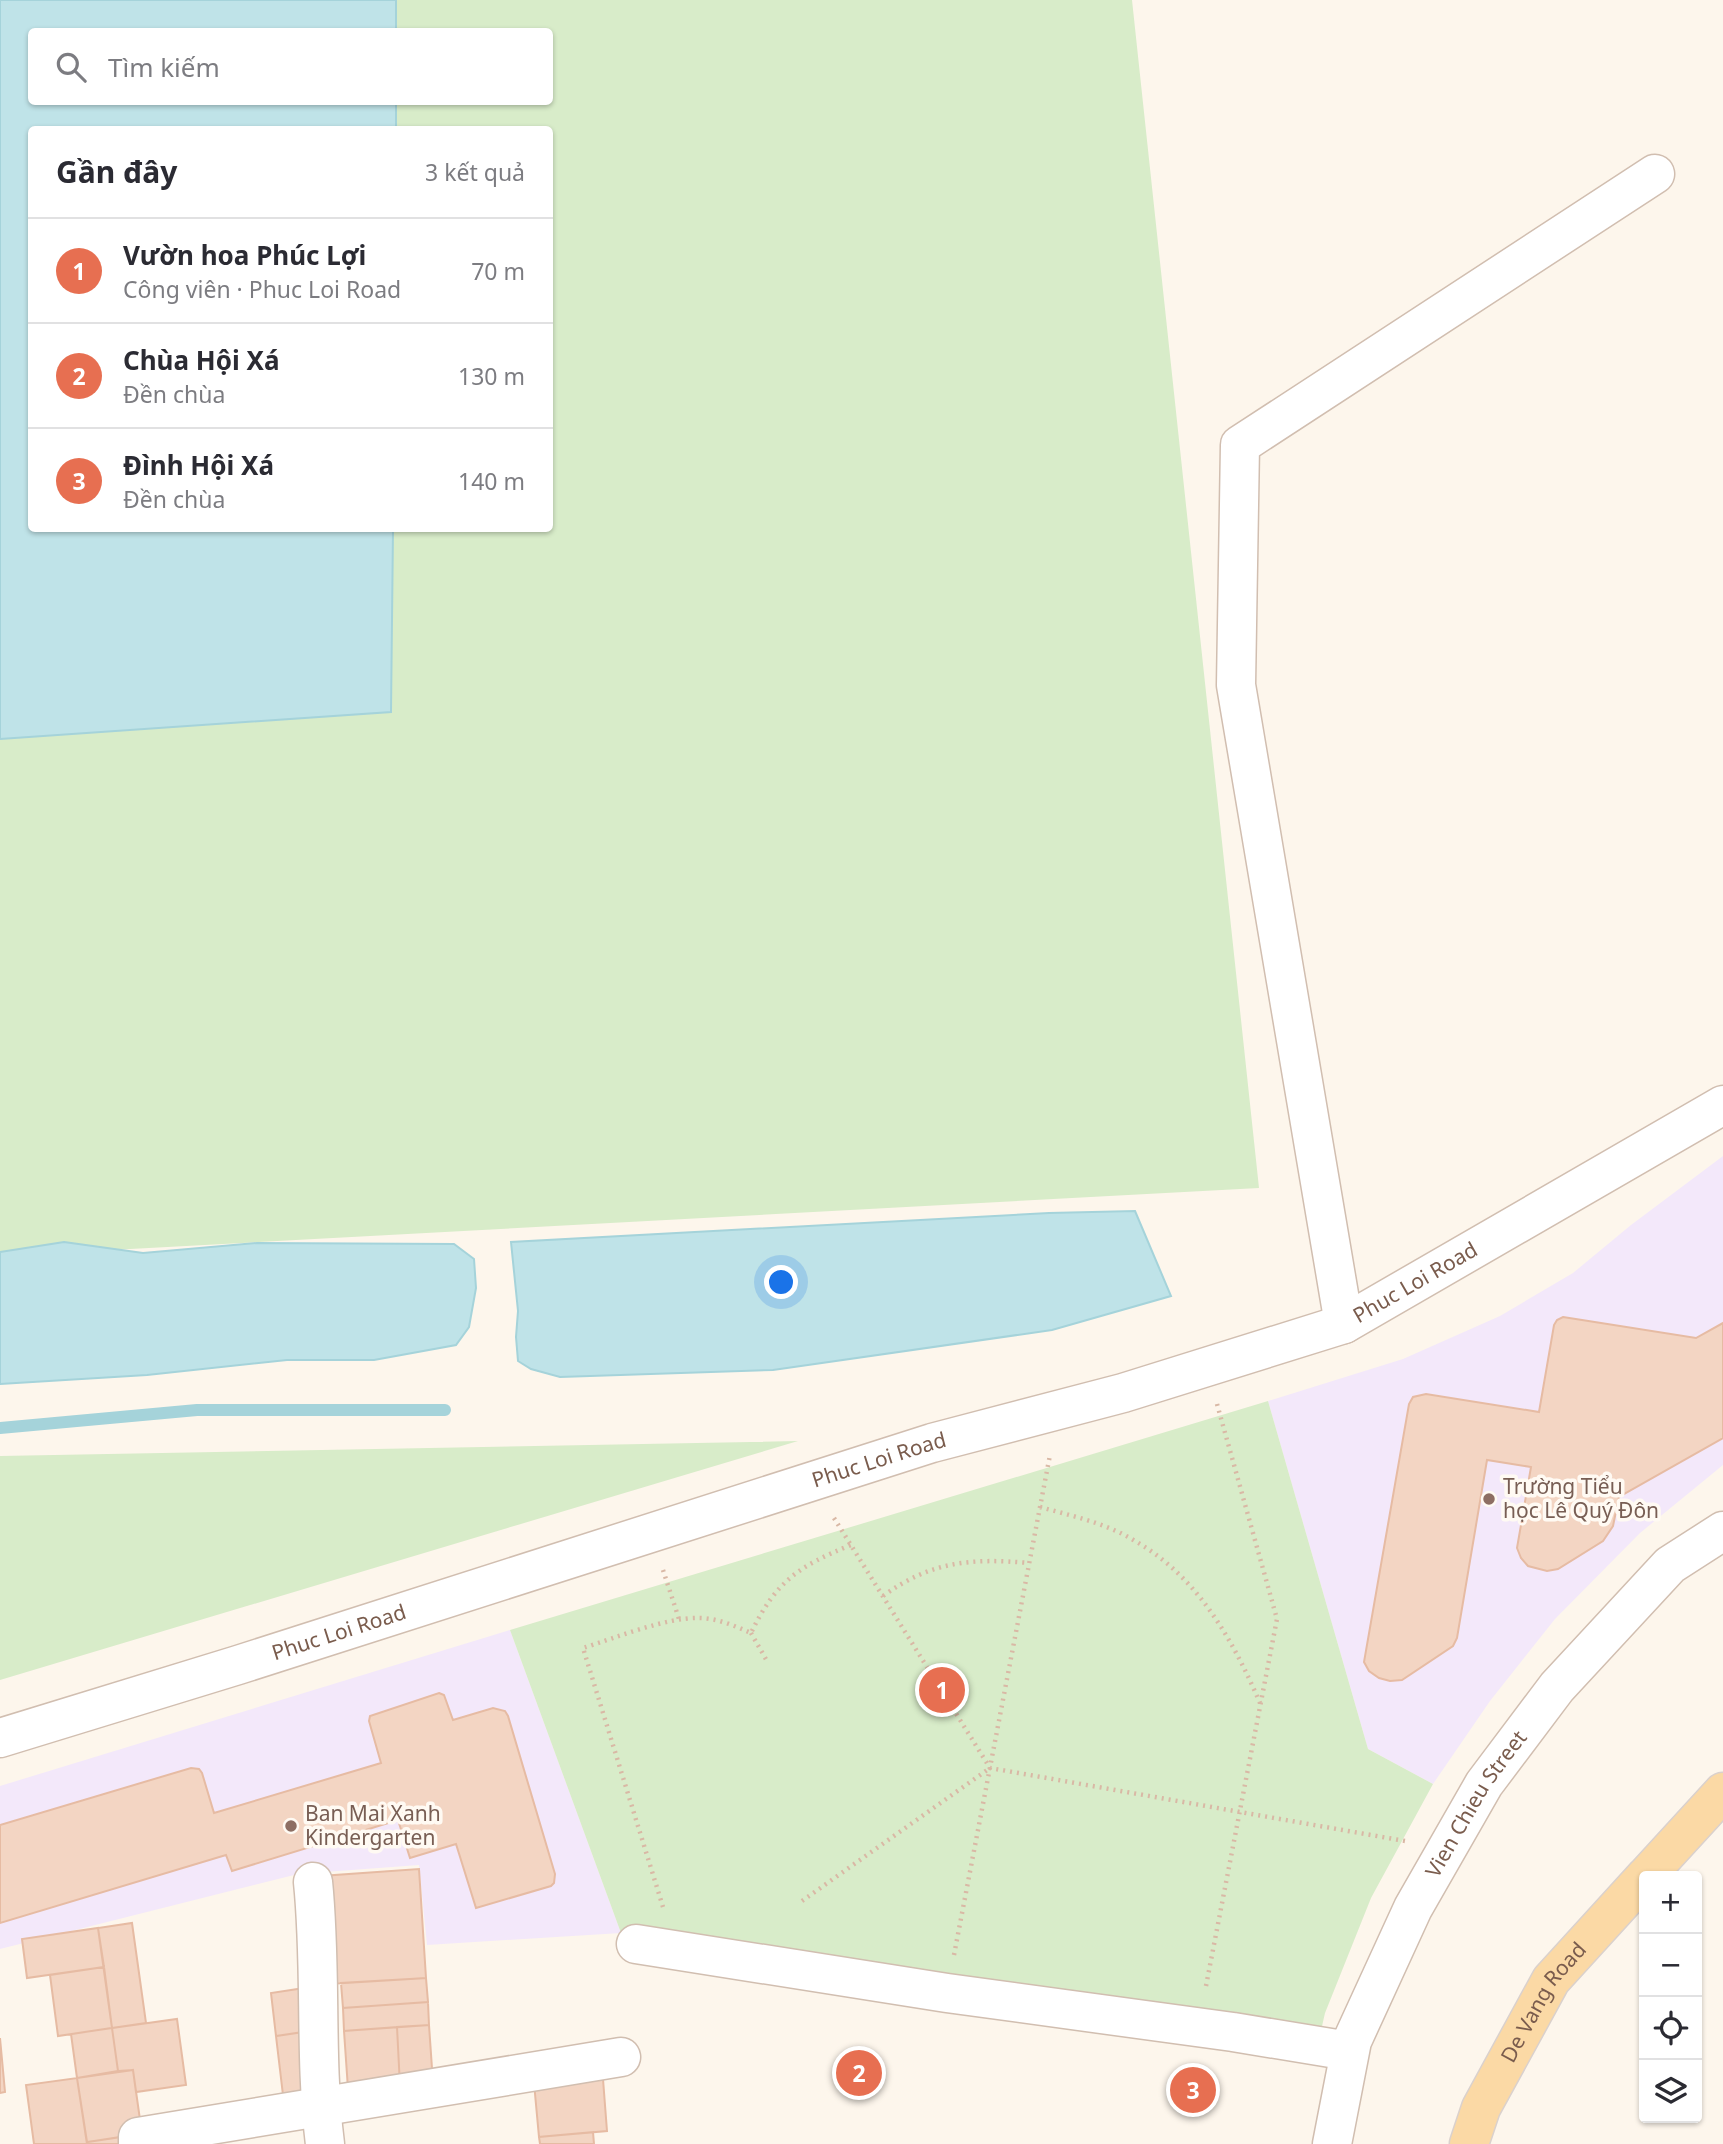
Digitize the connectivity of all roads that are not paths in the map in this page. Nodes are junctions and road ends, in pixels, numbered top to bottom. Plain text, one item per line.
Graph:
1 (1655, 174) dead end
2 (1723, 1105) edge
3 (1344, 1324) junction
4 (1723, 1531) edge
5 (0, 1738) edge
6 (1723, 1792) edge
7 (1651, 1871) edge
8 (313, 1882) dead end
9 (1639, 1884) edge
10 (636, 1944) dead end
11 (1349, 2051) junction
12 (621, 2057) dead end
13 (323, 2125) edge
14 (138, 2144) edge
15 (1332, 2144) edge
16 (1469, 2144) edge

1 - 3 street
2 - 3 street, Phuc Loi Road
3 - 5 street, Phuc Loi Road
4 - 11 street, Vien Chieu Street
6 - 7 main road, De Vang Road
8 - 13 street
9 - 16 main road, De Vang Road
10 - 11 street
11 - 15 street, Vien Chieu Street
12 - 13 street
13 - 14 street

